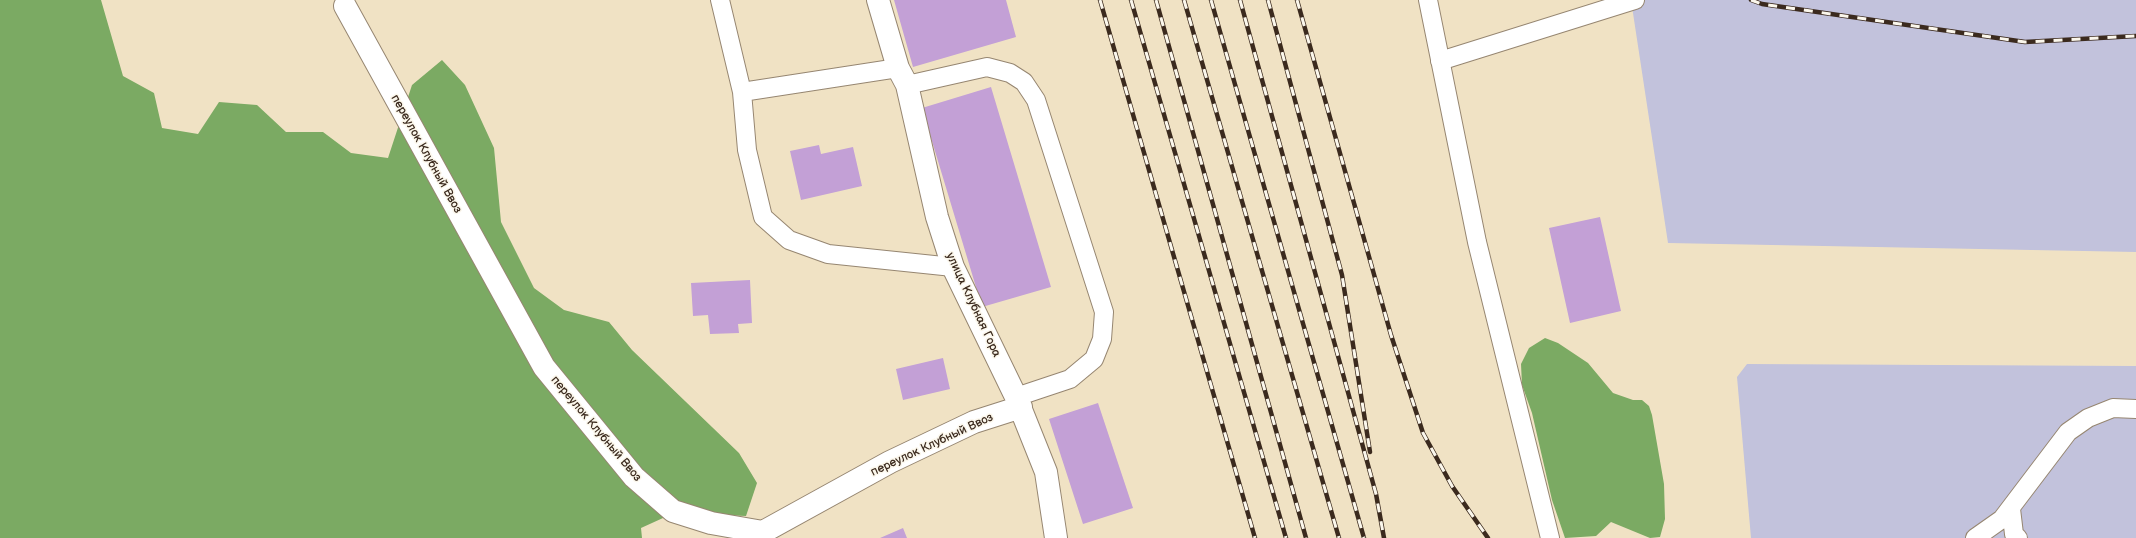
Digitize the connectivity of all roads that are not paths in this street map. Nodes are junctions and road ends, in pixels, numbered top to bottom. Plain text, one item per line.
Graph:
1 (720, 0) edge
2 (878, 0) edge
3 (1428, 0) edge
4 (1635, 0) edge
5 (344, 6) dead end
6 (1440, 61) junction
7 (902, 77) junction
8 (742, 92) junction
9 (953, 267) junction
10 (1019, 402) junction
11 (2136, 409) edge
12 (2011, 509) junction
13 (766, 535) edge
14 (1056, 538) edge
15 (1550, 538) edge
16 (1975, 538) edge
17 (2018, 538) edge

1 - 8 lane
2 - 7 street, улица Клубная Гора
3 - 6 lane
4 - 6 lane
5 - 13 street, переулок Клубный Ввоз
6 - 15 lane
7 - 8 lane
7 - 9 street, улица Клубная Гора
7 - 10 lane
8 - 9 lane
9 - 10 street, улица Клубная Гора
10 - 13 street, переулок Клубный Ввоз
10 - 14 street, улица Клубная Гора
11 - 12 lane
12 - 16 lane
12 - 17 lane

